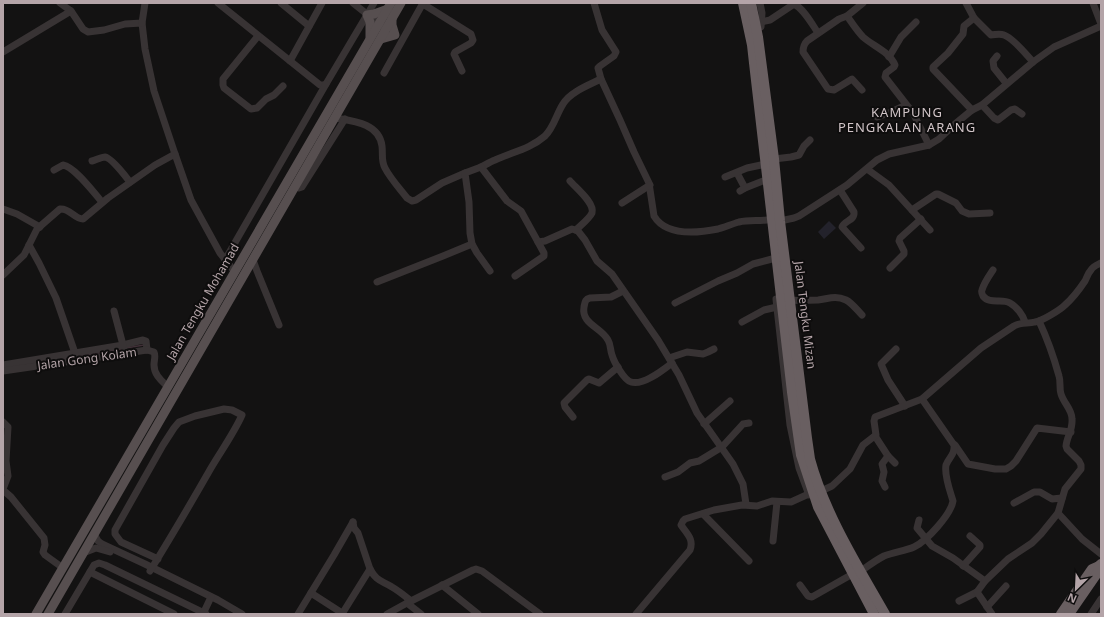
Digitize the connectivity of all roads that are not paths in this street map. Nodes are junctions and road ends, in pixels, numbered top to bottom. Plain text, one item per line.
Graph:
1 (60, 3) edge
2 (145, 3) edge
3 (218, 3) edge
4 (281, 3) edge
5 (322, 3) edge
6 (353, 3) edge
7 (374, 3) edge
8 (401, 3) edge
9 (594, 3) edge
10 (739, 3) edge
11 (743, 3) edge
12 (751, 3) edge
13 (760, 3) edge
14 (863, 3) edge
15 (966, 3) edge
16 (1094, 3) edge
17 (423, 4) edge
18 (389, 6) edge
19 (71, 11) junction
20 (367, 15) junction
21 (847, 16) junction
22 (392, 18) junction
23 (974, 18) junction
24 (916, 22) dead end
25 (142, 23) junction
26 (759, 23) junction
27 (1101, 25) edge
28 (309, 26) junction
29 (382, 26) junction
30 (818, 33) junction
31 (258, 36) junction
32 (399, 37) junction
33 (380, 39) junction
34 (369, 40) junction
35 (3, 52) edge
36 (889, 56) junction
37 (997, 56) dead end
38 (290, 61) junction
39 (1033, 62) junction
40 (462, 71) dead end
41 (384, 73) dead end
42 (601, 79) junction
43 (1006, 83) junction
44 (326, 84) junction
45 (283, 86) dead end
46 (862, 90) dead end
47 (906, 105) junction
48 (982, 105) junction
49 (972, 110) junction
50 (1022, 114) dead end
51 (877, 117) dead end
52 (335, 118) junction
53 (345, 119) junction
54 (810, 140) dead end
55 (929, 145) junction
56 (175, 154) junction
57 (774, 159) junction
58 (92, 161) dead end
59 (761, 165) junction
60 (481, 167) junction
61 (867, 169) junction
62 (54, 170) dead end
63 (465, 173) junction
64 (737, 173) junction
65 (725, 177) dead end
66 (570, 181) dead end
67 (763, 181) junction
68 (130, 182) junction
69 (650, 185) junction
70 (295, 186) junction
71 (840, 190) junction
72 (102, 202) junction
73 (622, 203) dead end
74 (3, 209) edge
75 (912, 210) junction
76 (990, 213) dead end
77 (921, 219) junction
78 (767, 220) junction
79 (780, 221) junction
80 (40, 227) junction
81 (576, 230) junction
82 (930, 230) dead end
83 (538, 242) junction
84 (472, 244) junction
85 (29, 245) junction
86 (862, 248) dead end
87 (772, 259) junction
88 (225, 260) junction
89 (253, 260) junction
90 (1101, 263) edge
91 (890, 268) dead end
92 (992, 270) dead end
93 (490, 271) dead end
94 (235, 272) junction
95 (3, 275) edge
96 (515, 276) dead end
97 (377, 282) dead end
98 (623, 291) junction
99 (790, 300) junction
100 (675, 303) dead end
101 (777, 307) junction
102 (114, 311) dead end
103 (862, 315) dead end
104 (1039, 321) junction
105 (742, 322) dead end
106 (1025, 322) junction
107 (279, 325) dead end
108 (147, 347) junction
109 (124, 349) junction
110 (714, 349) dead end
111 (896, 349) dead end
112 (76, 357) junction
113 (47, 361) junction
114 (670, 361) junction
115 (3, 365) edge
116 (618, 367) junction
117 (3, 371) edge
118 (168, 387) junction
119 (922, 399) junction
120 (730, 401) dead end
121 (905, 406) junction
122 (573, 417) dead end
123 (3, 422) edge
124 (749, 422) dead end
125 (704, 424) junction
126 (1071, 432) junction
127 (875, 436) junction
128 (954, 445) junction
129 (722, 447) junction
130 (140, 454) junction
131 (888, 456) junction
132 (123, 464) junction
133 (895, 464) dead end
134 (665, 477) dead end
135 (885, 487) dead end
136 (3, 490) edge
137 (814, 492) junction
138 (1062, 498) junction
139 (777, 502) junction
140 (1014, 503) dead end
141 (746, 504) junction
142 (1058, 513) junction
143 (704, 514) junction
144 (919, 520) dead end
145 (94, 534) junction
146 (970, 536) dead end
147 (927, 538) junction
148 (774, 541) dead end
149 (83, 553) junction
150 (1101, 554) edge
151 (158, 559) junction
152 (749, 561) dead end
153 (963, 566) junction
154 (1100, 566) edge
155 (63, 568) junction
156 (370, 569) junction
157 (151, 570) junction
158 (860, 571) junction
159 (90, 572) junction
160 (849, 576) junction
161 (986, 581) junction
162 (442, 585) junction
163 (800, 585) dead end
164 (1006, 586) dead end
165 (977, 592) junction
166 (311, 593) junction
167 (210, 599) junction
168 (1101, 599) edge
169 (960, 601) dead end
170 (409, 602) junction
171 (987, 607) junction
172 (536, 613) edge
173 (36, 614) edge
174 (48, 614) edge
175 (65, 614) edge
176 (174, 614) edge
177 (204, 614) edge
178 (233, 614) edge
179 (242, 614) edge
180 (298, 614) edge
181 (342, 614) edge
182 (388, 614) edge
183 (421, 614) edge
184 (478, 614) edge
185 (636, 614) edge
186 (871, 614) edge
187 (874, 614) edge
188 (885, 614) edge
189 (992, 614) edge
190 (1060, 614) edge
191 (1069, 614) edge
192 (1091, 614) edge

1 - 19 street
2 - 25 street
3 - 31 street
4 - 28 street
5 - 28 street
6 - 20 street
7 - 20 street
8 - 22 main road, Jalan Tengku Mohamad
9 - 42 street
10 - 59 street
11 - 137 highway, Jalan Tengku Mizan
12 - 26 highway, Jalan Tengku Mizan
13 - 26 street
14 - 21 street
15 - 23 street
16 - 27 street
17 - 32 street
17 - 40 street
18 - 20 main road
18 - 29 main road, Jalan Tengku Mohamad
19 - 25 street
19 - 35 street
20 - 29 street
20 - 34 main road
20 - 44 street
21 - 30 street
21 - 36 street
22 - 29 main road, Jalan Tengku Mohamad
22 - 32 main road
23 - 39 street
23 - 49 street
24 - 36 street
25 - 56 street
26 - 30 street
26 - 57 highway, Jalan Tengku Mizan
27 - 39 street
28 - 38 street
29 - 32 street
29 - 33 main road, Jalan Tengku Mohamad
29 - 34 main road, Jalan Tengku Mohamad
30 - 46 street
31 - 38 street
31 - 45 street
32 - 33 main road
32 - 41 street
33 - 52 main road, Jalan Tengku Mohamad
34 - 94 main road, Jalan Tengku Mohamad
36 - 47 street
37 - 43 street
38 - 44 street
39 - 43 street
42 - 60 street
42 - 69 street
43 - 48 street
44 - 88 street
47 - 51 street
47 - 55 street
48 - 49 street
48 - 50 street
49 - 55 street
52 - 53 street
52 - 70 main road, Jalan Tengku Mohamad
53 - 63 street
53 - 70 street
54 - 57 street
55 - 61 street
56 - 68 street
56 - 88 street
57 - 79 highway, Jalan Tengku Mizan
58 - 68 street
59 - 64 street
59 - 67 street
60 - 63 street
60 - 83 street
61 - 71 street
61 - 75 street
62 - 72 street
63 - 84 street
64 - 65 street
64 - 67 street
66 - 81 street
67 - 78 street
68 - 72 street
69 - 73 street
69 - 78 street
70 - 89 main road, Jalan Tengku Mohamad
71 - 79 street
71 - 86 street
72 - 80 street
74 - 80 street
75 - 76 street
75 - 77 street
77 - 82 street
77 - 91 street
78 - 87 street
79 - 99 highway, Jalan Tengku Mizan
80 - 85 street
81 - 83 street
81 - 98 street
83 - 96 street
84 - 93 street
84 - 97 street
85 - 95 street
85 - 112 street
87 - 100 street
87 - 101 street
88 - 94 street
89 - 107 street
89 - 130 main road, Jalan Tengku Mohamad
90 - 104 street
92 - 106 street
94 - 118 main road, Jalan Tengku Mohamad
98 - 114 street
98 - 116 street
99 - 103 street
99 - 137 highway, Jalan Tengku Mizan
101 - 105 street
101 - 137 street
102 - 109 street
104 - 106 street
104 - 126 street
106 - 119 street
108 - 109 street, Jalan Gong Kolam
108 - 109 street
108 - 118 street, Jalan Gong Kolam
109 - 112 street
110 - 114 street
111 - 121 street
112 - 113 street
113 - 115 street
113 - 117 street, Jalan Gong Kolam
114 - 116 street
114 - 125 street
116 - 122 street
118 - 132 main road, Jalan Tengku Mohamad
119 - 121 street
119 - 128 street
120 - 125 street
121 - 127 street
123 - 136 street
124 - 129 street
125 - 129 street
126 - 128 street
126 - 138 street
127 - 131 street
127 - 137 street
128 - 147 street
129 - 134 street
129 - 141 street
130 - 132 main road
130 - 145 main road, Jalan Tengku Mohamad
131 - 133 street
131 - 135 street
132 - 155 main road, Jalan Tengku Mohamad
136 - 155 street
137 - 139 street
137 - 158 highway, Jalan Tengku Mizan
137 - 160 street
137 - 187 highway, Jalan Tengku Mizan
138 - 140 street
138 - 142 street
139 - 141 street
139 - 148 street
141 - 143 street
142 - 150 street
142 - 161 street
143 - 152 street
143 - 185 street
144 - 147 street
145 - 149 main road, Jalan Tengku Mohamad
145 - 157 street
146 - 153 street
147 - 153 street
147 - 158 street
149 - 157 street
149 - 174 main road, Jalan Tengku Mohamad
151 - 151 street
151 - 157 street
153 - 161 street
154 - 190 highway
154 - 191 highway
155 - 173 main road, Jalan Tengku Mohamad
156 - 166 street
156 - 170 street
156 - 181 street
157 - 167 street
158 - 188 highway, Jalan Tengku Mizan
159 - 175 street
159 - 176 street
159 - 177 street
160 - 163 street
160 - 186 street
161 - 165 street
162 - 170 street
162 - 172 street
162 - 184 street
164 - 171 street
165 - 169 street
165 - 171 street
166 - 180 street
166 - 181 street
167 - 177 street
167 - 178 street
167 - 179 street
168 - 192 street
170 - 182 street
170 - 183 street
171 - 189 street

